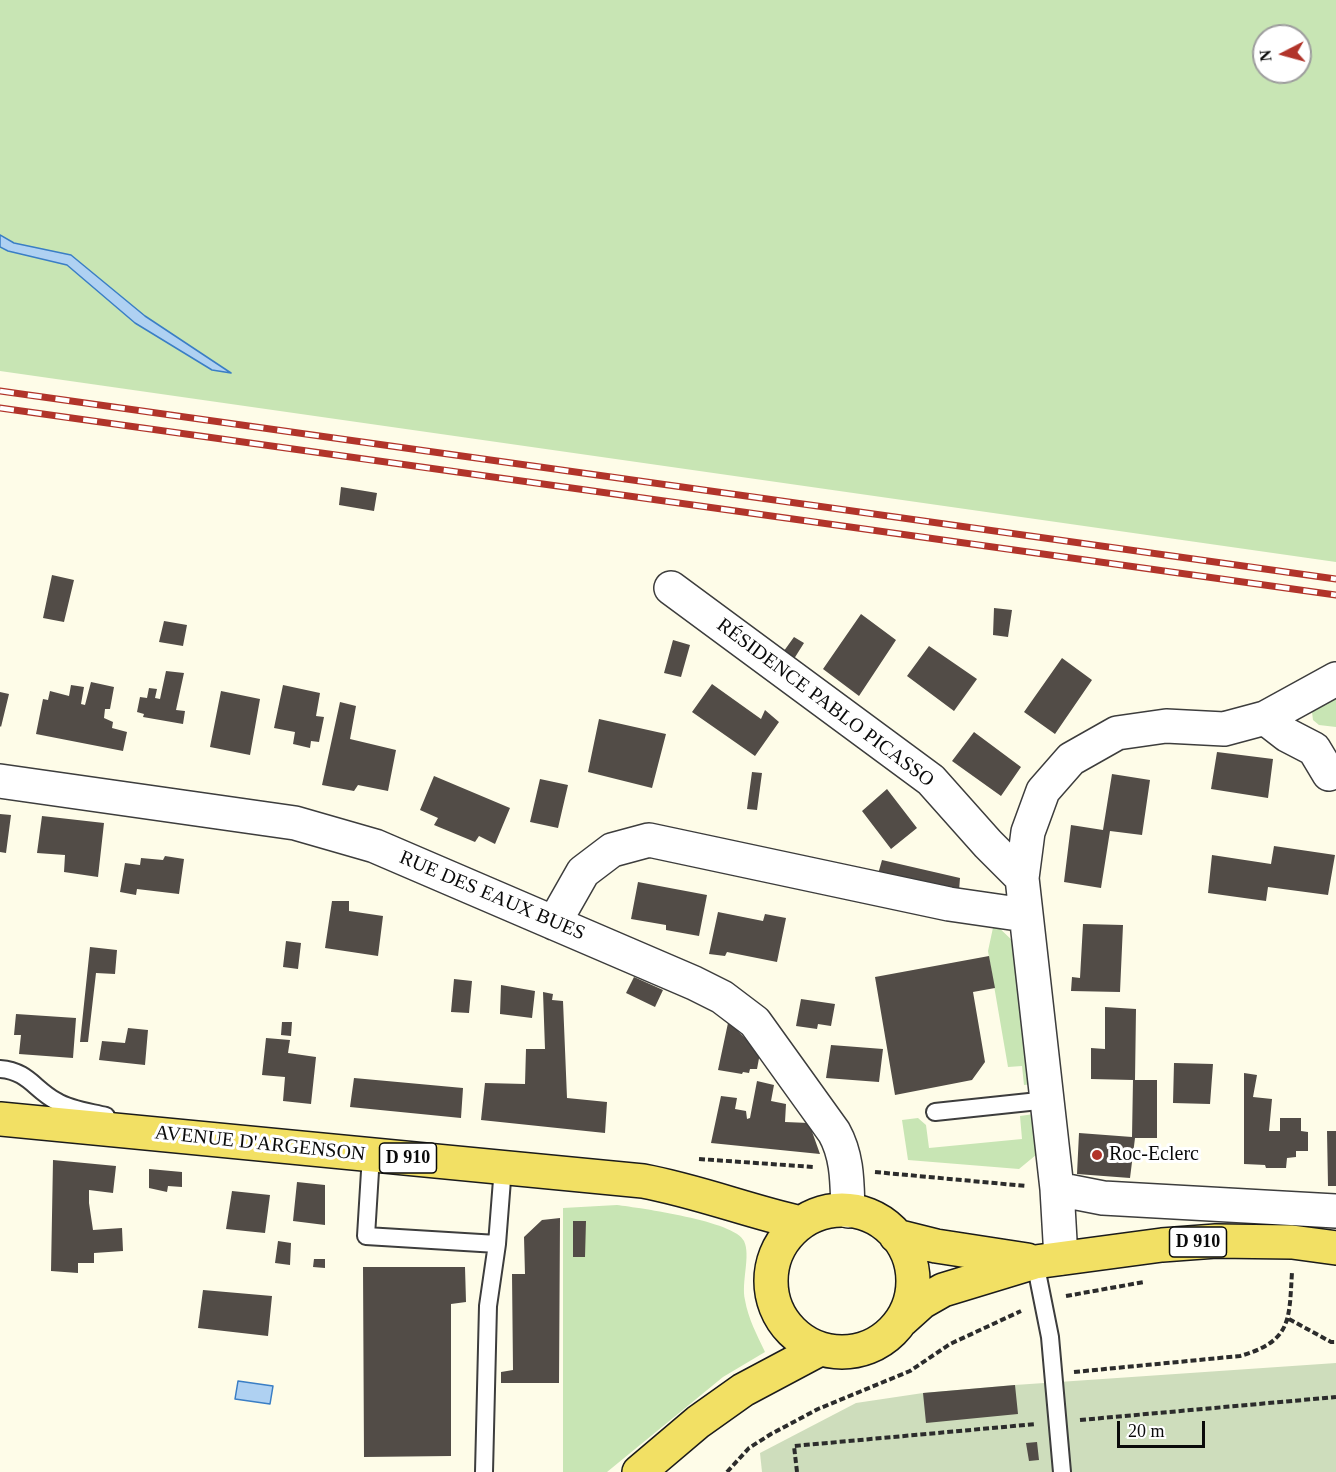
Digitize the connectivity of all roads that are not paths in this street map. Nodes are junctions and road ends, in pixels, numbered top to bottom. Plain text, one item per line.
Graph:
1 (671, 588) dead end
2 (1336, 679) edge
3 (1265, 718) junction
4 (1329, 774) dead end
5 (0, 781) edge
6 (1022, 878) junction
7 (1025, 915) junction
8 (554, 923) junction
9 (0, 1069) edge
10 (1048, 1100) junction
11 (935, 1112) dead end
12 (3, 1119) edge
13 (179, 1136) junction
14 (371, 1155) junction
15 (503, 1167) junction
16 (1057, 1189) junction
17 (848, 1211) junction
18 (1336, 1211) edge
19 (801, 1223) junction
20 (896, 1236) junction
21 (497, 1244) junction
22 (1336, 1248) edge
23 (1048, 1260) junction
24 (902, 1320) junction
25 (819, 1349) junction
26 (484, 1472) edge
27 (639, 1472) edge
28 (1062, 1472) edge

1 - 6 street, RÉSIDENCE PABLO PICASSO
2 - 3 street
3 - 4 street
3 - 6 street
5 - 8 street, RUE DES EAUX BUES
6 - 7 street
7 - 8 street
7 - 10 street
8 - 17 street, RUE DES EAUX BUES
9 - 13 lane
10 - 11 lane
10 - 16 street
12 - 13 main road, AVENUE D'ARGENSON / D 910
13 - 14 main road, AVENUE D'ARGENSON / D 910
14 - 15 main road, AVENUE D'ARGENSON / D 910
14 - 21 lane
15 - 19 main road, AVENUE D'ARGENSON / D 910
15 - 21 lane
16 - 18 street
16 - 23 street
17 - 19 main road
17 - 20 main road
19 - 25 main road
20 - 23 main road, D 910
20 - 24 main road
21 - 26 lane
22 - 23 main road, D 910
23 - 24 main road, D 910
23 - 28 lane
24 - 25 main road
25 - 27 main road

